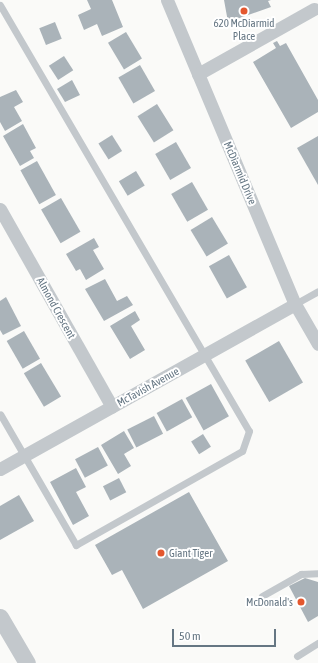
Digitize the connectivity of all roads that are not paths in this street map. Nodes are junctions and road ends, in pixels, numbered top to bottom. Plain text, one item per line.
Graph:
1 (167, 0) edge
2 (0, 5) edge
3 (314, 9) dead end
4 (198, 74) junction
5 (0, 209) edge
6 (318, 291) edge
7 (295, 304) junction
8 (318, 344) edge
9 (204, 356) junction
10 (112, 407) junction
11 (0, 414) edge
12 (24, 456) junction
13 (0, 469) edge
14 (318, 573) edge
15 (262, 596) dead end
16 (0, 617) edge
17 (318, 643) edge
18 (297, 656) dead end
19 (27, 663) edge

1 - 4 street, McDiarmid Drive
2 - 9 lane
3 - 4 street
4 - 7 street, McDiarmid Drive
5 - 10 street, Almond Crescent
6 - 7 lane
7 - 8 street, McDiarmid Drive
7 - 9 street, McTavish Avenue
9 - 10 street, McTavish Avenue
9 - 12 lane
10 - 12 street, McTavish Avenue
11 - 12 lane
12 - 13 street, McTavish Avenue
14 - 15 lane
16 - 19 street
17 - 18 lane

